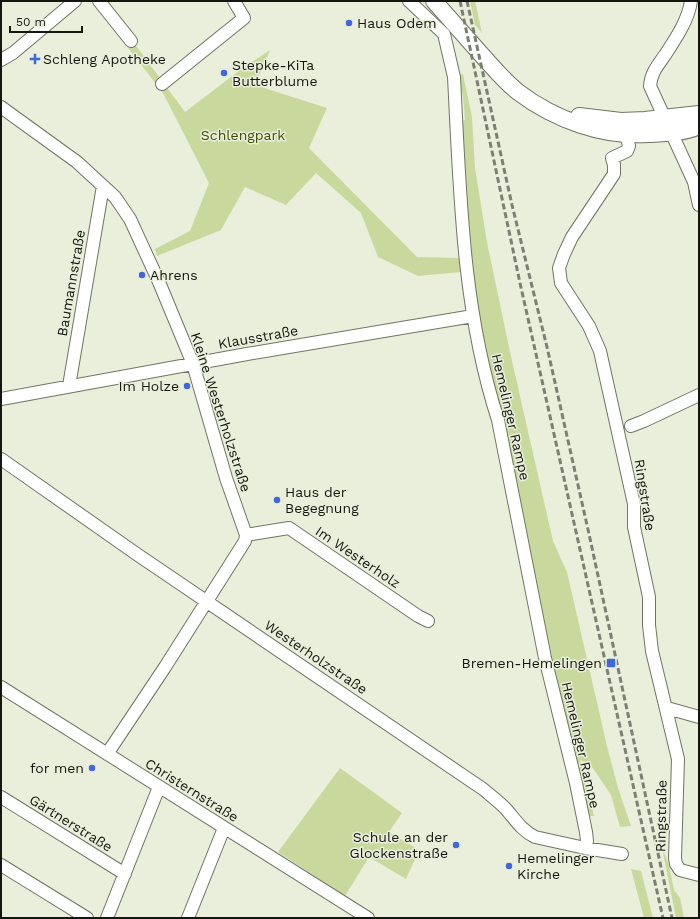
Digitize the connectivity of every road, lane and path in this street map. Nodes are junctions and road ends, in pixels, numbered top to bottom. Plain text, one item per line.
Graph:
1 (75, 1) edge
2 (100, 1) edge
3 (234, 1) edge
4 (409, 1) edge
5 (434, 1) edge
6 (691, 1) edge
7 (131, 41) dead end
8 (1, 60) edge
9 (162, 84) dead end
10 (1, 107) edge
11 (547, 110) junction
12 (699, 114) edge
13 (669, 125) junction
14 (699, 126) edge
15 (626, 134) junction
16 (103, 186) junction
17 (699, 201) edge
18 (473, 316) junction
19 (193, 364) junction
20 (69, 386) junction
21 (699, 395) edge
22 (1, 399) edge
23 (631, 426) dead end
24 (1, 459) edge
25 (246, 535) junction
26 (207, 601) junction
27 (428, 620) dead end
28 (1, 687) edge
29 (667, 708) junction
30 (699, 717) edge
31 (107, 754) junction
32 (159, 787) junction
33 (1, 797) edge
34 (224, 828) junction
35 (585, 848) junction
36 (622, 854) dead end
37 (1, 865) edge
38 (125, 874) junction
39 (699, 874) edge
40 (87, 918) edge
41 (107, 918) edge
42 (188, 918) edge
43 (367, 918) edge

1 - 8 street
2 - 7 street
3 - 9 street
4 - 18 street, Hemelinger Rampe
5 - 11 main road
6 - 13 street
10 - 16 street, Kleine Westerholzstraße
11 - 13 main road
11 - 15 main road
12 - 13 main road
13 - 14 main road
13 - 15 main road
13 - 17 street
15 - 29 street, Ringstraße
16 - 19 street, Kleine Westerholzstraße
16 - 20 street, Baumannstraße
18 - 19 street, Klausstraße
18 - 35 street, Hemelinger Rampe
19 - 20 street, Klausstraße
19 - 25 street, Kleine Westerholzstraße
20 - 22 street, Klausstraße
21 - 23 street
24 - 26 street, Westerholzstraße
25 - 26 street
25 - 27 street, Im Westerholz
26 - 31 street
26 - 35 street, Westerholzstraße
28 - 31 street, Christernstraße
29 - 30 street
29 - 39 street, Ringstraße
31 - 32 street, Christernstraße
32 - 34 street, Christernstraße
32 - 38 street
33 - 38 street, Gärtnerstraße
34 - 42 street
34 - 43 street, Christernstraße
35 - 36 street, Westerholzstraße
37 - 40 street
38 - 41 street

